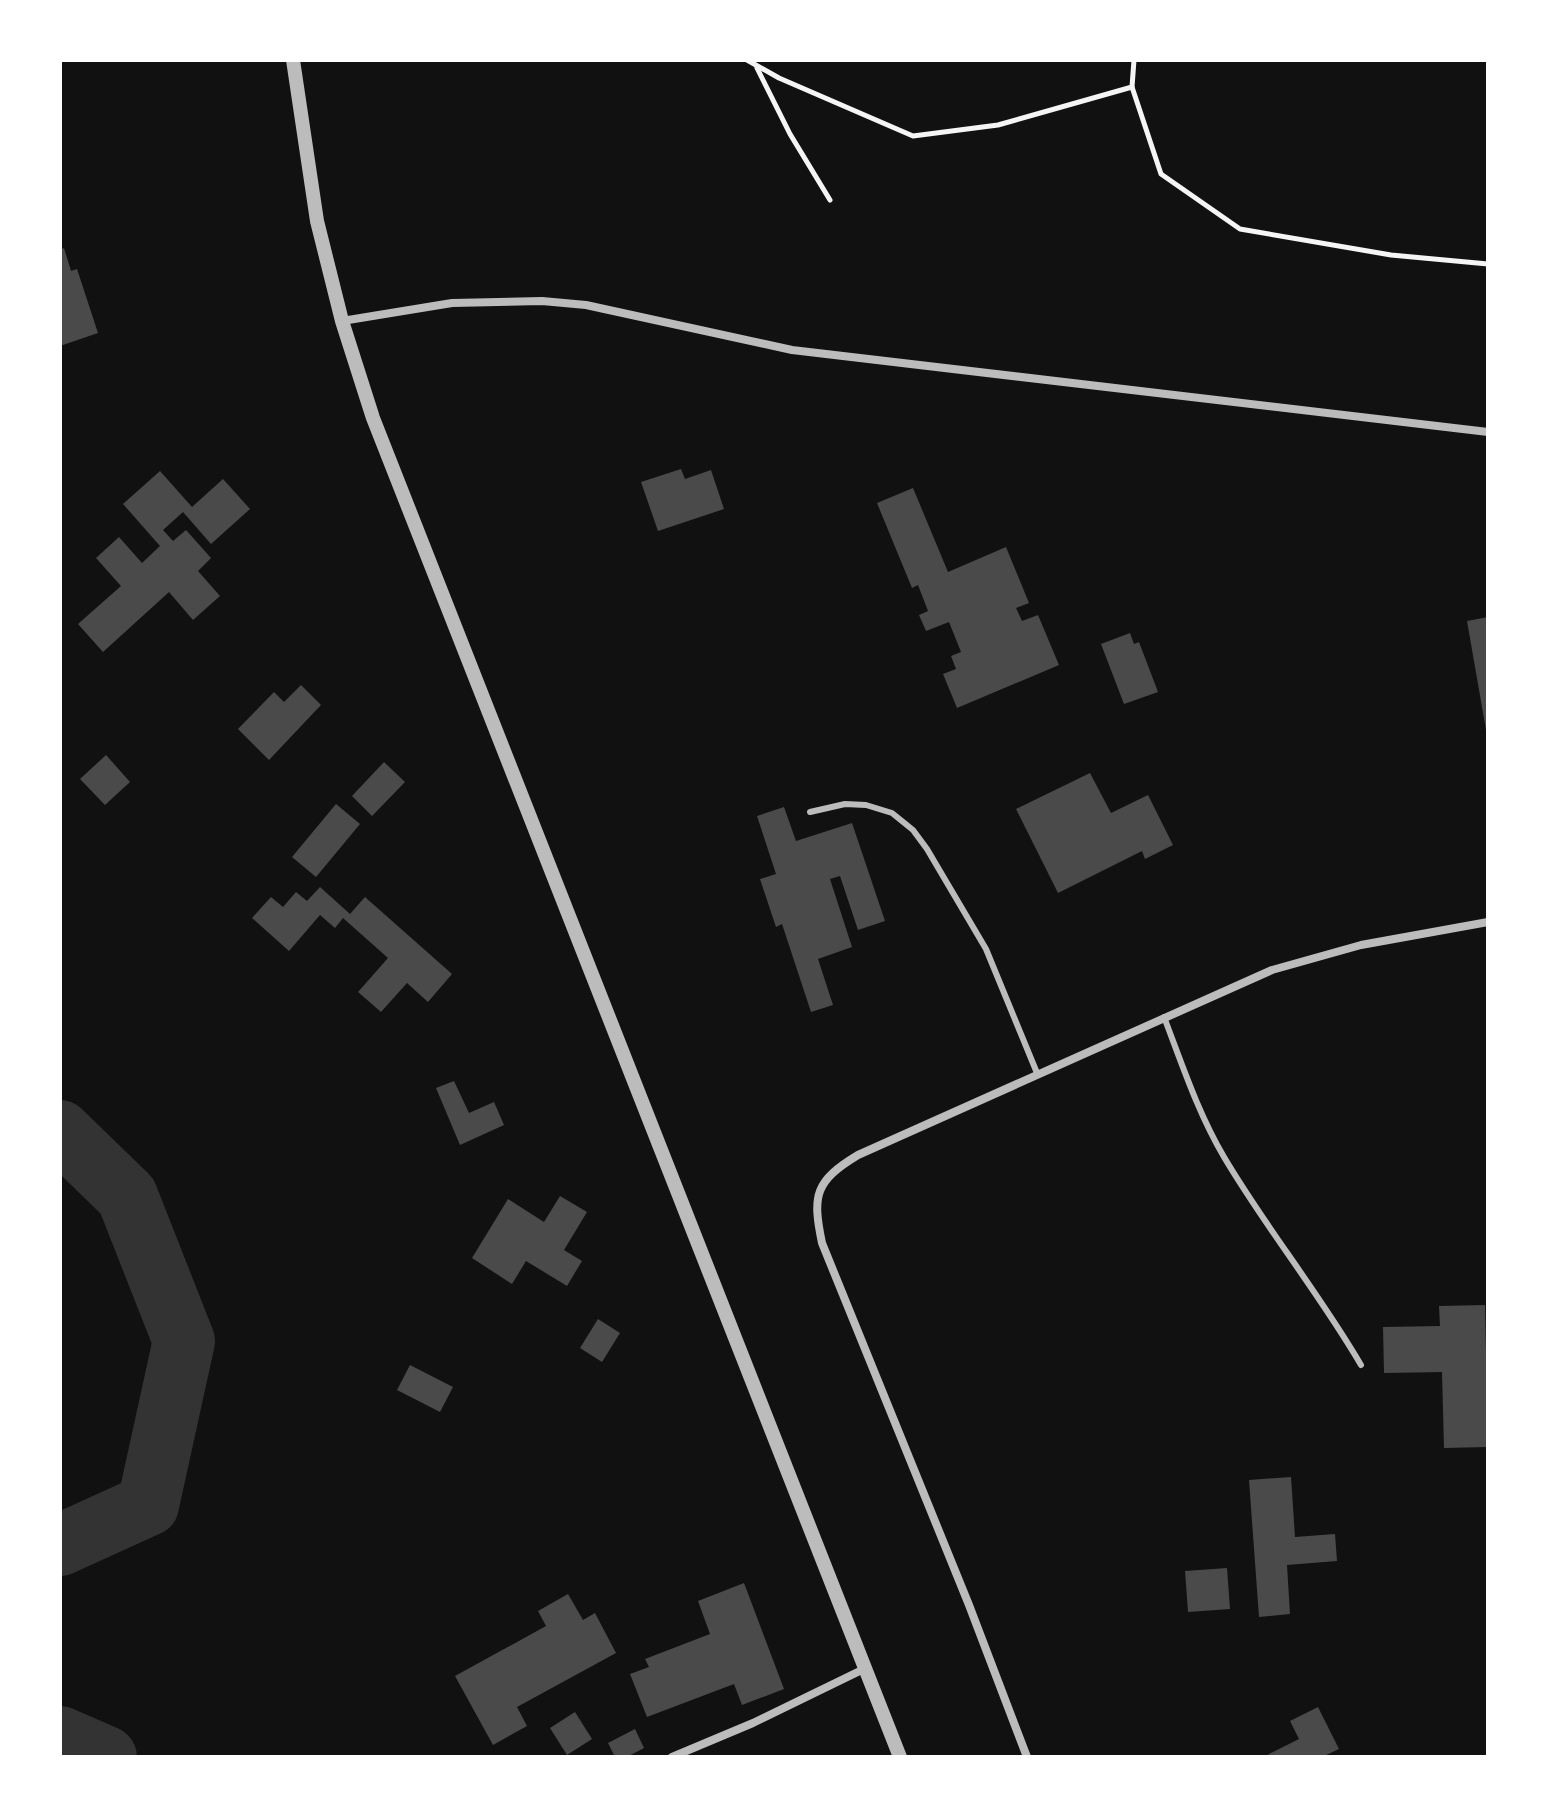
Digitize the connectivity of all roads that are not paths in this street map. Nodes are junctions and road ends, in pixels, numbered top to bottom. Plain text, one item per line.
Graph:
1 (293, 60) edge
2 (342, 321) junction
3 (1488, 432) edge
4 (810, 812) dead end
5 (1488, 922) edge
6 (1164, 1017) junction
7 (1037, 1073) junction
8 (1361, 1365) dead end
9 (867, 1667) junction
10 (672, 1757) edge
11 (900, 1757) edge
12 (1027, 1757) edge

1 - 2 street
2 - 3 street
2 - 9 street
4 - 7 lane
5 - 6 street
6 - 7 street
6 - 8 lane
7 - 12 street
9 - 10 street
9 - 11 street

